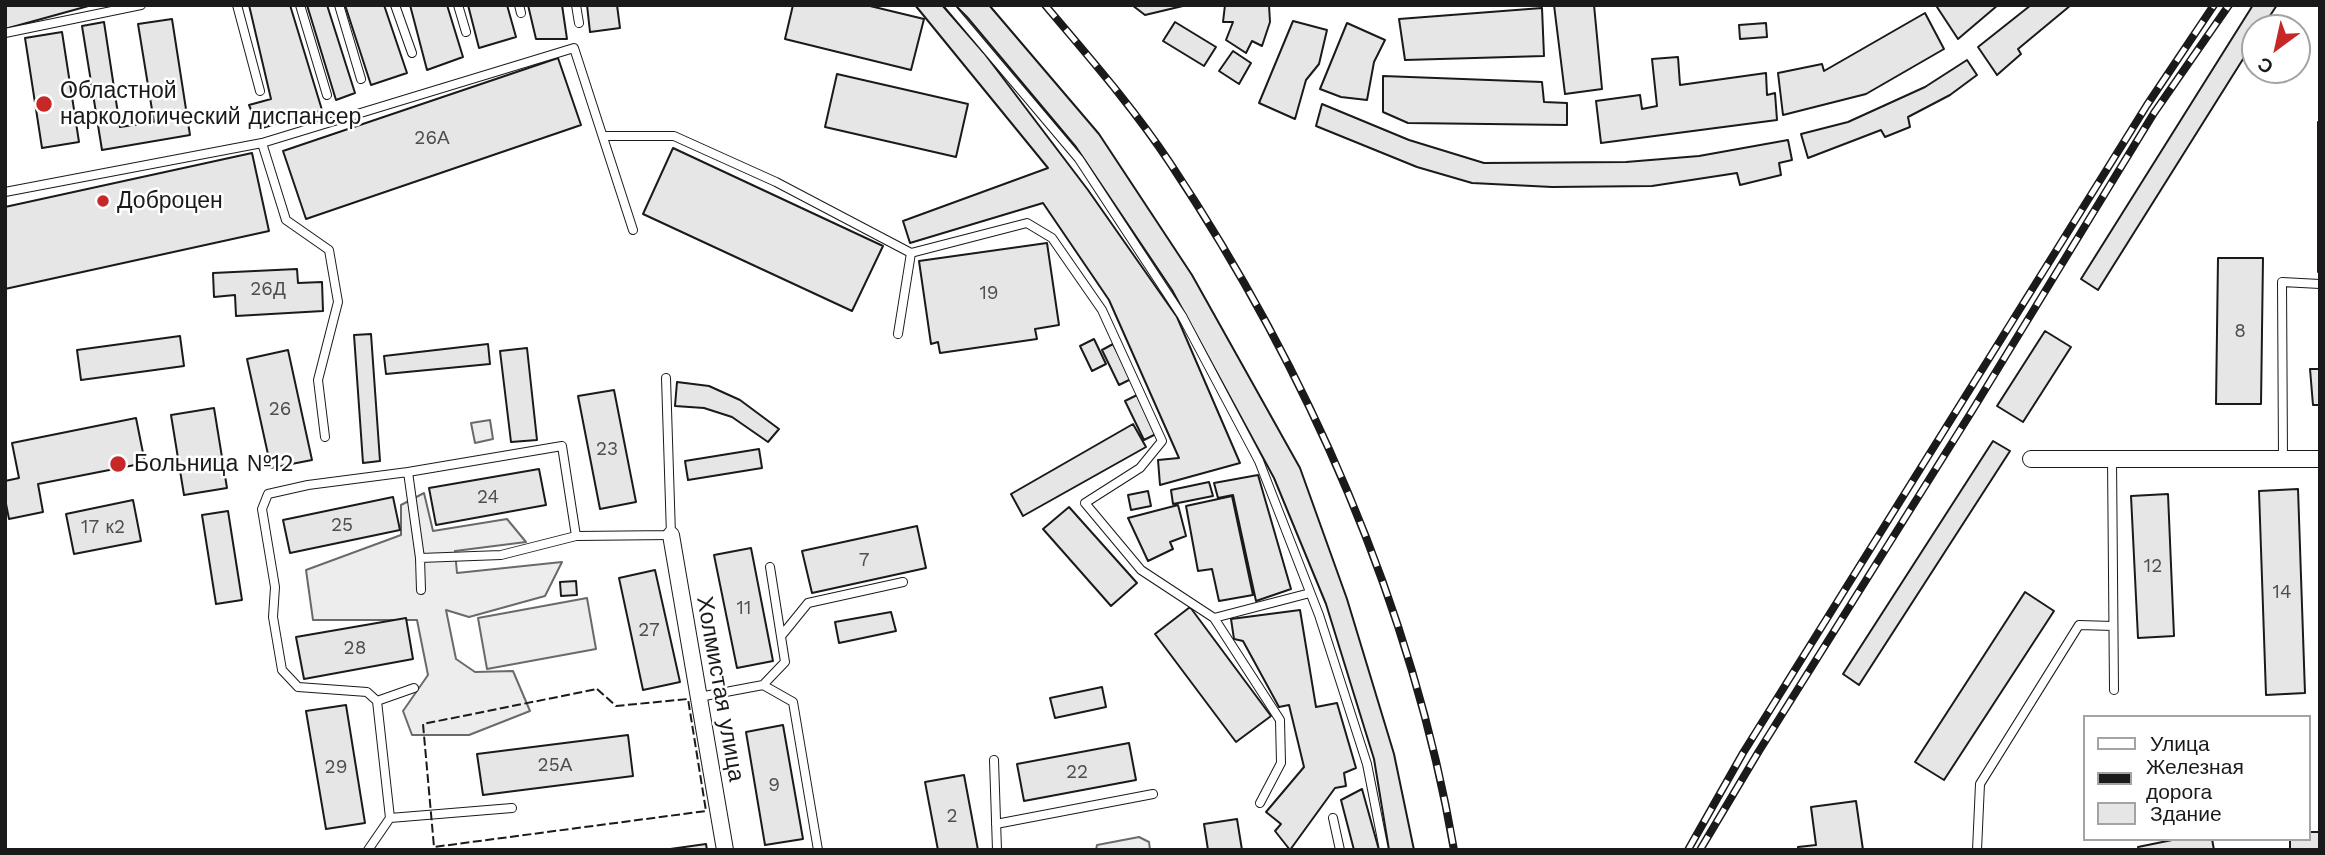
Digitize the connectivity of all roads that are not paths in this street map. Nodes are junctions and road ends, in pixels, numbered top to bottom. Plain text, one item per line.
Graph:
1 (141, 5) edge
2 (237, 5) edge
3 (300, 5) edge
4 (339, 5) edge
5 (395, 5) edge
6 (458, 5) edge
7 (576, 5) edge
8 (949, 5) edge
9 (579, 23) dead end
10 (466, 32) dead end
11 (5, 33) edge
12 (412, 53) dead end
13 (361, 79) dead end
14 (260, 91) dead end
15 (327, 94) dead end
16 (603, 136) junction
17 (262, 143) junction
18 (5, 192) edge
19 (634, 230) dead end
20 (911, 253) junction
21 (2320, 284) edge
22 (898, 334) dead end
23 (666, 378) dead end
24 (325, 437) dead end
25 (2031, 459) dead end
26 (2112, 459) junction
27 (2283, 459) junction
28 (2320, 459) edge
29 (408, 472) junction
30 (671, 535) junction
31 (576, 536) junction
32 (420, 558) junction
33 (770, 567) dead end
34 (903, 582) dead end
35 (421, 590) dead end
36 (1310, 593) junction
37 (1214, 618) junction
38 (2113, 626) junction
39 (782, 635) junction
40 (763, 685) junction
41 (414, 688) dead end
42 (2114, 691) dead end
43 (699, 697) junction
44 (377, 701) junction
45 (995, 760) dead end
46 (1153, 794) dead end
47 (1260, 803) dead end
48 (512, 808) dead end
49 (390, 818) junction
50 (1333, 818) dead end
51 (996, 824) junction
52 (368, 850) edge
53 (725, 850) edge
54 (818, 850) edge
55 (997, 850) edge
56 (1339, 850) edge
57 (1384, 850) edge
58 (1977, 850) edge

1 - 11 lane
2 - 14 lane
3 - 15 lane
4 - 13 lane
5 - 12 lane
6 - 10 lane
7 - 9 lane
8 - 36 lane
16 - 17 lane
16 - 19 lane
16 - 20 lane
17 - 18 lane
17 - 24 lane
20 - 22 lane
20 - 37 lane
21 - 27 lane
23 - 30 lane
25 - 26 street
26 - 27 street
26 - 38 lane
27 - 28 street
29 - 31 lane
29 - 32 lane
29 - 44 lane
30 - 31 lane
30 - 43 street, Холмистая улица
31 - 32 lane
32 - 35 lane
33 - 39 lane
34 - 39 lane
36 - 37 lane
36 - 57 lane
37 - 47 lane
38 - 42 lane
38 - 58 lane
39 - 40 lane
40 - 43 lane
40 - 54 lane
41 - 44 lane
43 - 53 street, Холмистая улица
44 - 49 lane
45 - 51 lane
46 - 51 lane
48 - 49 lane
49 - 52 lane
50 - 56 lane
51 - 55 lane

